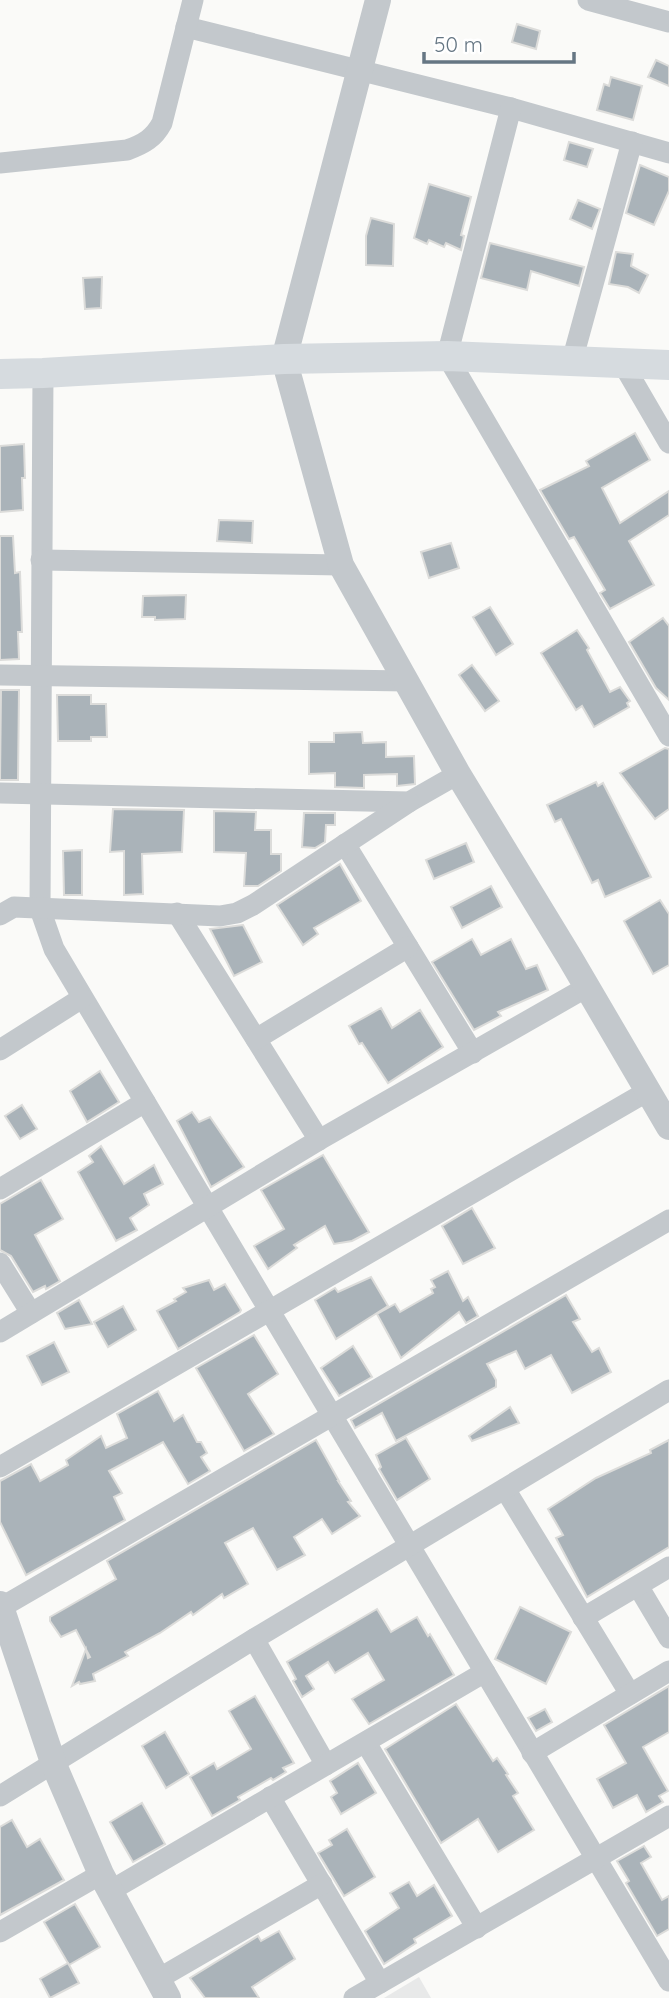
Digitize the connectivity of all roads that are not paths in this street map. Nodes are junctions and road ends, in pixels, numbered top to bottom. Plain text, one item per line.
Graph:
1 (192, 0) edge
2 (378, 0) edge
3 (589, 0) edge
4 (667, 14) edge
5 (186, 27) junction
6 (360, 69) junction
7 (511, 108) junction
8 (632, 142) junction
9 (669, 153) edge
10 (0, 163) edge
11 (447, 356) junction
12 (284, 359) junction
13 (572, 361) junction
14 (623, 364) junction
15 (669, 365) edge
16 (0, 373) edge
17 (43, 373) junction
18 (669, 443) edge
19 (41, 560) junction
20 (341, 565) junction
21 (0, 675) edge
22 (41, 676) junction
23 (408, 681) junction
24 (669, 736) edge
25 (458, 774) junction
26 (0, 793) edge
27 (39, 794) junction
28 (409, 802) junction
29 (345, 844) junction
30 (40, 909) junction
31 (5, 910) edge
32 (177, 913) junction
33 (408, 947) junction
34 (587, 987) junction
35 (82, 998) junction
36 (256, 1040) junction
37 (0, 1050) edge
38 (473, 1053) junction
39 (648, 1091) junction
40 (145, 1102) junction
41 (669, 1127) edge
42 (320, 1140) junction
43 (0, 1189) edge
44 (208, 1206) junction
45 (669, 1220) edge
46 (0, 1263) edge
47 (270, 1311) junction
48 (31, 1314) junction
49 (0, 1332) edge
50 (669, 1390) edge
51 (333, 1415) junction
52 (0, 1467) edge
53 (505, 1489) junction
54 (411, 1545) junction
55 (669, 1567) edge
56 (638, 1586) junction
57 (583, 1618) junction
58 (3, 1619) edge
59 (669, 1638) edge
60 (254, 1639) junction
61 (669, 1671) edge
62 (485, 1672) junction
63 (630, 1694) junction
64 (366, 1743) junction
65 (532, 1753) junction
66 (54, 1765) junction
67 (326, 1765) junction
68 (0, 1796) edge
69 (270, 1797) junction
70 (669, 1816) edge
71 (595, 1858) junction
72 (105, 1882) junction
73 (322, 1884) junction
74 (477, 1928) junction
75 (0, 1932) edge
76 (669, 1981) edge
77 (380, 1983) junction
78 (163, 1989) edge
79 (354, 1998) edge

1 - 5 street
2 - 6 street
3 - 4 street
5 - 6 street
5 - 10 street
6 - 7 street
6 - 12 street
7 - 8 street
7 - 11 street
8 - 9 street
8 - 13 street
11 - 12 main road
11 - 13 main road
11 - 24 street
12 - 17 main road
12 - 20 street
13 - 14 main road
14 - 15 main road
14 - 18 street
16 - 17 main road
17 - 19 street
19 - 20 street
19 - 22 street
20 - 23 street
21 - 22 street
22 - 23 street
22 - 27 street
23 - 25 street
25 - 28 street
25 - 34 street
26 - 27 street
27 - 28 street
27 - 30 street
28 - 29 street
29 - 32 street
29 - 33 street
30 - 31 street
30 - 32 street
30 - 35 street
32 - 36 street
33 - 36 street
33 - 38 street
34 - 38 street
34 - 39 street
35 - 37 street
35 - 40 street
36 - 42 street
38 - 42 street
39 - 41 street
39 - 47 street
40 - 43 street
40 - 44 street
42 - 44 street
44 - 47 street
44 - 48 street
45 - 51 street
46 - 48 street
47 - 51 street
47 - 52 street
48 - 49 street
50 - 53 street
51 - 54 street
51 - 58 street
53 - 54 street
53 - 57 street
54 - 60 street
54 - 62 street
55 - 56 street
56 - 57 street
56 - 59 street
57 - 63 street
58 - 66 street
60 - 66 street
60 - 67 street
61 - 63 street
62 - 64 street
62 - 65 street
63 - 65 street
64 - 67 street
64 - 74 street
65 - 71 street
66 - 68 street
66 - 72 street
67 - 69 street
69 - 72 street
69 - 73 street
70 - 71 street
71 - 74 street
71 - 76 street
72 - 75 street
72 - 78 street
73 - 77 street
73 - 78 street
74 - 77 street
77 - 79 street

